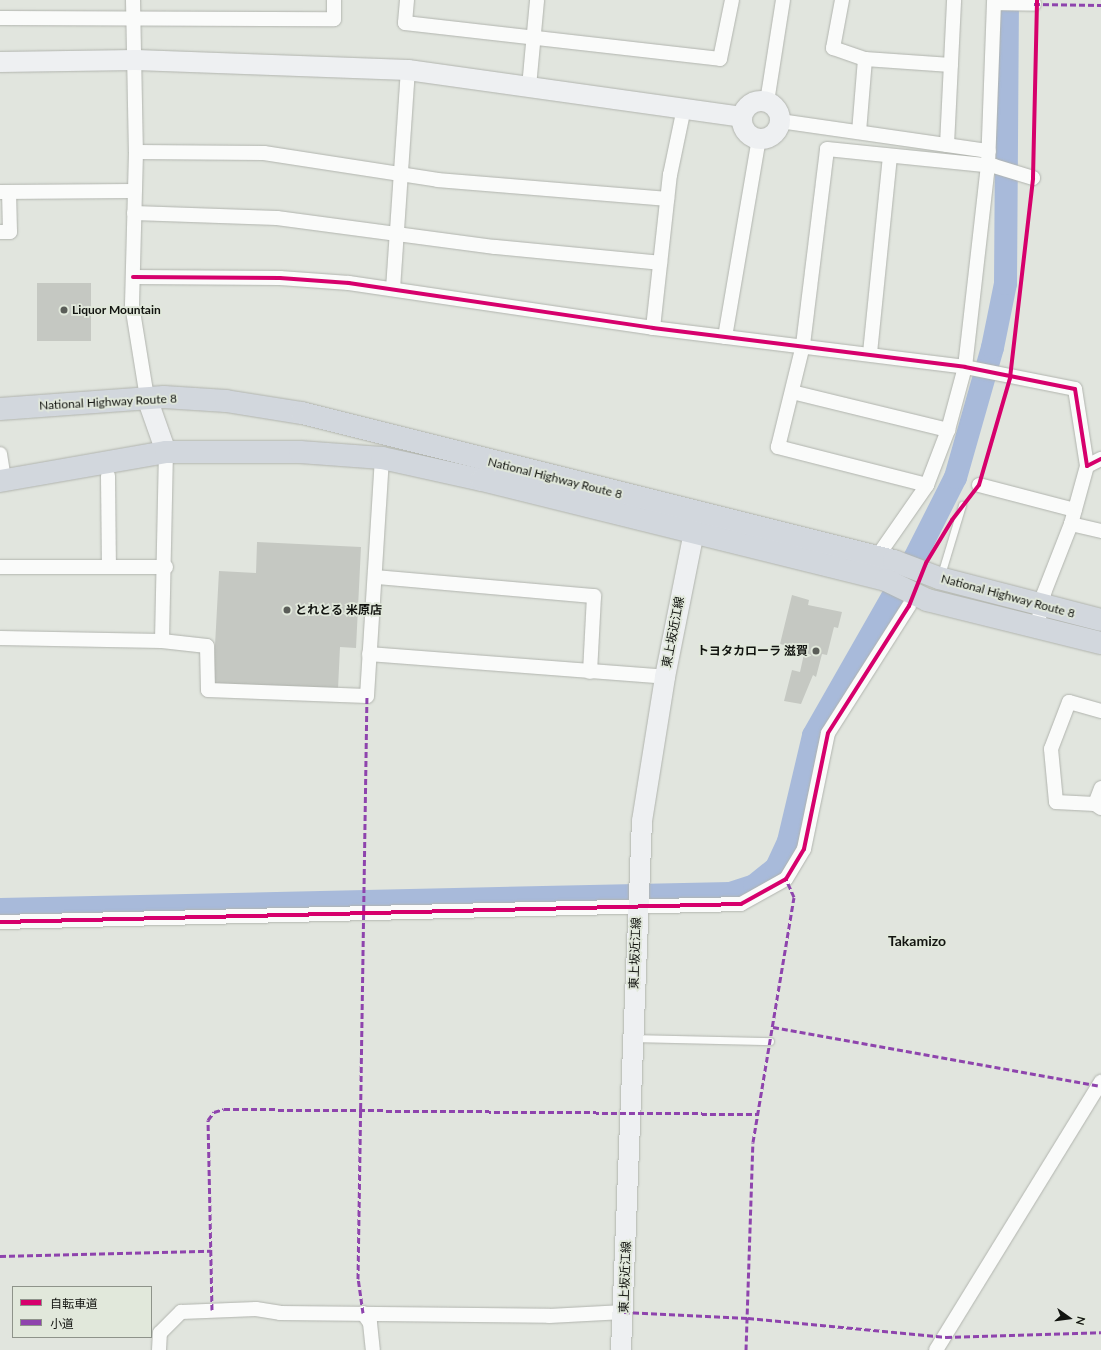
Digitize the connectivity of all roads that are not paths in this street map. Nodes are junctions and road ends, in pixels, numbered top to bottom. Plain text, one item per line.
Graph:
1 (133, 0) edge
2 (334, 0) edge
3 (407, 0) edge
4 (537, 0) edge
5 (732, 0) edge
6 (783, 0) edge
7 (842, 0) edge
8 (954, 0) edge
9 (994, 1) edge
10 (1034, 4) dead end
11 (133, 17) junction
12 (0, 18) edge
13 (533, 38) junction
14 (865, 59) junction
15 (136, 60) junction
16 (0, 62) edge
17 (951, 65) junction
18 (408, 70) junction
19 (529, 87) junction
20 (767, 102) junction
21 (684, 108) junction
22 (742, 117) junction
23 (780, 121) junction
24 (859, 132) junction
25 (759, 139) junction
26 (947, 145) junction
27 (989, 151) junction
28 (136, 152) junction
29 (890, 156) junction
30 (991, 166) junction
31 (402, 173) junction
32 (1031, 176) dead end
33 (134, 191) junction
34 (4, 192) edge
35 (667, 199) junction
36 (134, 214) junction
37 (0, 232) edge
38 (398, 232) junction
39 (660, 263) junction
40 (133, 277) junction
41 (393, 289) junction
42 (653, 328) junction
43 (725, 337) junction
44 (803, 345) junction
45 (870, 353) junction
46 (969, 368) junction
47 (792, 392) junction
48 (147, 398) junction
49 (0, 409) edge
50 (948, 430) junction
51 (166, 452) junction
52 (0, 454) edge
53 (382, 458) junction
54 (1101, 459) edge
55 (1088, 466) junction
56 (108, 476) dead end
57 (2, 480) edge
58 (927, 485) junction
59 (979, 485) dead end
60 (962, 505) dead end
61 (1076, 510) junction
62 (695, 524) junction
63 (1071, 524) junction
64 (1101, 531) edge
65 (886, 566) junction
66 (0, 567) edge
67 (109, 567) junction
68 (166, 567) junction
69 (941, 573) junction
70 (376, 577) junction
71 (918, 603) junction
72 (1041, 605) junction
73 (1101, 620) edge
74 (1037, 627) junction
75 (0, 638) edge
76 (162, 641) junction
77 (1101, 643) edge
78 (369, 654) junction
79 (590, 672) junction
80 (665, 677) junction
81 (1101, 711) edge
82 (1101, 788) edge
83 (1098, 806) edge
84 (637, 899) junction
85 (0, 922) edge
86 (632, 1038) junction
87 (770, 1041) dead end
88 (1101, 1082) edge
89 (624, 1312) junction
90 (363, 1313) junction
91 (159, 1350) edge
92 (373, 1350) edge
93 (621, 1350) edge
94 (936, 1350) edge

1 - 11 street
2 - 11 street
3 - 13 street
4 - 13 street
5 - 13 street
6 - 20 street
7 - 14 street
8 - 17 street
9 - 10 street
9 - 27 street
11 - 12 street
11 - 15 street
13 - 19 street
14 - 17 street
14 - 24 street
15 - 16 street
15 - 18 street
15 - 28 street
17 - 26 street
18 - 19 street
18 - 31 street
19 - 21 street
20 - 22 street
20 - 23 street
21 - 22 street
21 - 35 street
22 - 25 street
23 - 24 street
23 - 25 street
24 - 26 street
25 - 43 street
26 - 27 street
27 - 30 street
28 - 31 street
28 - 33 street
29 - 30 street
29 - 44 street
29 - 45 street
30 - 32 street
30 - 46 street
31 - 35 street
31 - 38 street
33 - 34 street
33 - 36 street
34 - 37 street
35 - 39 street
36 - 38 street
36 - 40 street
38 - 39 street
38 - 41 street
39 - 42 street
40 - 41 street
40 - 48 street
41 - 42 street
42 - 43 street
43 - 44 street
44 - 45 street
44 - 47 street
45 - 46 street
46 - 50 street
46 - 55 street
47 - 50 street
47 - 58 street
48 - 49 highway, National Highway Route 8
48 - 51 street
48 - 62 highway, National Highway Route 8
50 - 58 street
51 - 53 highway, National Highway Route 8
51 - 57 highway, National Highway Route 8
51 - 68 street
52 - 57 street
53 - 62 highway, National Highway Route 8
53 - 70 street
54 - 55 street
55 - 61 street
56 - 67 street
58 - 65 street
59 - 61 street
60 - 69 lane
61 - 63 street
62 - 65 highway, National Highway Route 8
62 - 80 street, 東上坂近江線
63 - 64 street
63 - 72 street
65 - 69 highway, National Highway Route 8
65 - 71 highway, National Highway Route 8
66 - 67 street
67 - 68 street
68 - 76 street
69 - 72 highway, National Highway Route 8
70 - 78 street
70 - 79 street
71 - 74 highway, National Highway Route 8
71 - 84 street
72 - 73 highway, National Highway Route 8
72 - 74 street
74 - 77 highway, National Highway Route 8
75 - 76 street
76 - 78 street
78 - 79 street
79 - 80 street
80 - 84 street, 東上坂近江線
81 - 83 street
82 - 83 street
84 - 85 street
84 - 86 street, 東上坂近江線
86 - 87 lane
86 - 89 street, 東上坂近江線
88 - 94 street
89 - 90 street
89 - 93 street, 東上坂近江線
90 - 91 street
90 - 92 street

